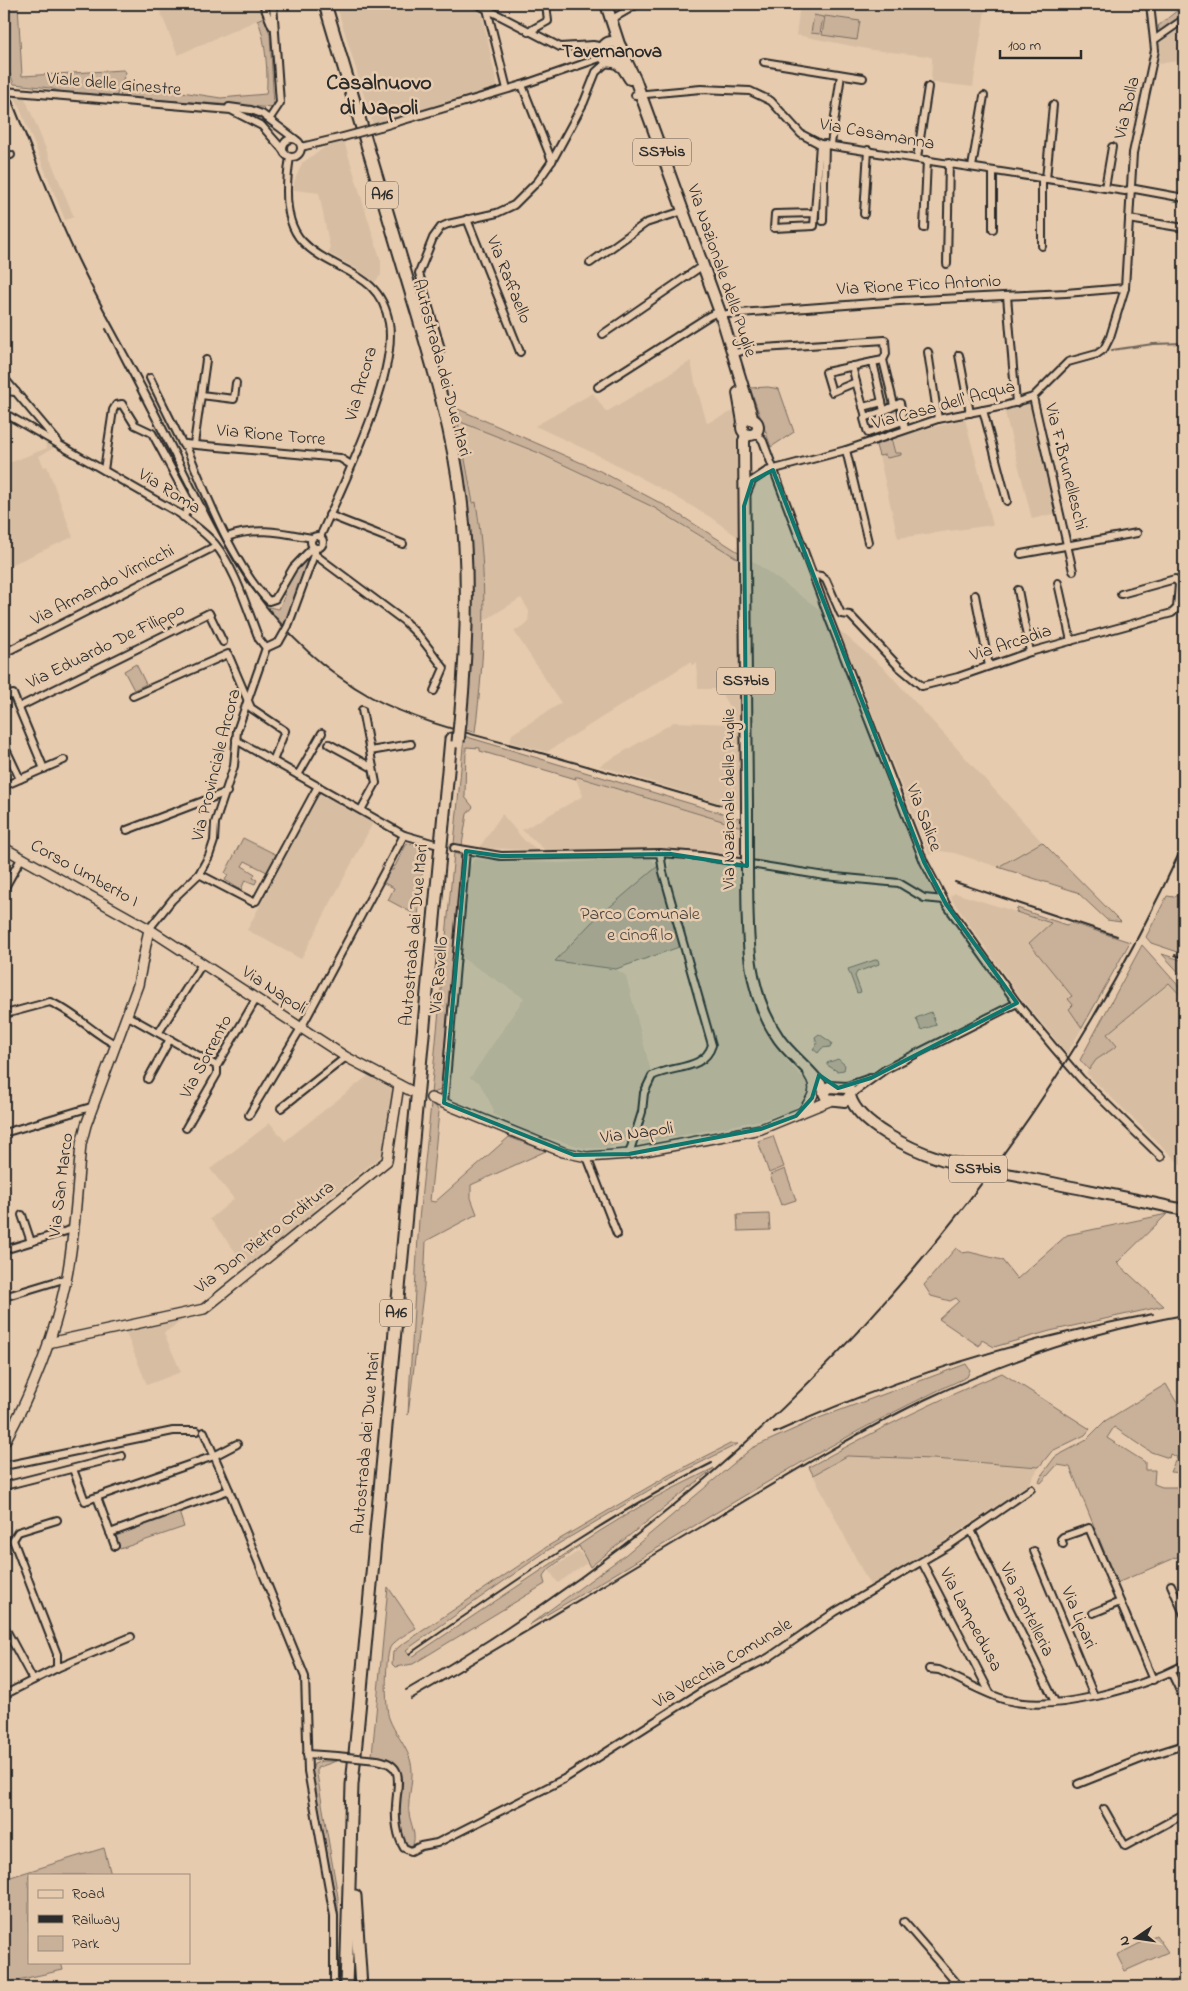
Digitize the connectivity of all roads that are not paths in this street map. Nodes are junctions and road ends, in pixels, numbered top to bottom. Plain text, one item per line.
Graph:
1 (263, 4) edge
2 (273, 4) edge
3 (317, 4) edge
4 (325, 4) edge
5 (477, 4) edge
6 (546, 4) edge
7 (602, 4) edge
8 (606, 4) edge
9 (638, 4) edge
10 (1150, 4) edge
11 (487, 9) junction
12 (1184, 19) edge
13 (610, 20) junction
14 (275, 32) junction
15 (528, 32) junction
16 (1154, 40) junction
17 (621, 49) junction
18 (608, 54) junction
19 (764, 62) dead end
20 (841, 75) junction
21 (864, 78) dead end
22 (522, 85) junction
23 (928, 87) dead end
24 (507, 89) junction
25 (4, 91) edge
26 (638, 94) junction
27 (984, 96) dead end
28 (1052, 106) dead end
29 (221, 108) junction
30 (270, 118) junction
31 (295, 139) junction
32 (825, 144) junction
33 (301, 147) junction
34 (1112, 147) dead end
35 (283, 150) junction
36 (868, 150) junction
37 (290, 157) junction
38 (917, 158) junction
39 (927, 160) junction
40 (552, 161) junction
41 (948, 163) junction
42 (972, 167) junction
43 (994, 171) junction
44 (1044, 178) junction
45 (1105, 188) junction
46 (1129, 190) junction
47 (1184, 198) edge
48 (681, 212) junction
49 (815, 213) junction
50 (864, 214) dead end
51 (467, 219) junction
52 (1129, 219) junction
53 (823, 221) dead end
54 (924, 228) dead end
55 (1184, 228) edge
56 (994, 229) dead end
57 (1042, 246) dead end
58 (590, 263) dead end
59 (947, 264) dead end
60 (700, 268) junction
61 (1125, 288) junction
62 (1007, 296) junction
63 (718, 314) junction
64 (603, 334) dead end
65 (441, 349) dead end
66 (520, 352) dead end
67 (928, 352) dead end
68 (733, 354) junction
69 (960, 355) dead end
70 (206, 360) dead end
71 (884, 360) junction
72 (873, 362) junction
73 (852, 366) junction
74 (4, 378) edge
75 (150, 378) dead end
76 (856, 382) junction
77 (236, 383) dead end
78 (435, 386) junction
79 (598, 387) dead end
80 (4, 391) edge
81 (16, 392) junction
82 (201, 395) junction
83 (1033, 397) junction
84 (882, 402) junction
85 (1016, 403) junction
86 (894, 405) junction
87 (864, 407) junction
88 (983, 410) junction
89 (884, 411) junction
90 (4, 413) edge
91 (970, 413) junction
92 (866, 417) junction
93 (38, 418) junction
94 (938, 419) junction
95 (748, 421) junction
96 (903, 421) junction
97 (30, 429) junction
98 (905, 429) junction
99 (751, 433) junction
100 (185, 444) junction
101 (194, 444) junction
102 (60, 445) junction
103 (846, 450) junction
104 (351, 465) junction
105 (104, 470) junction
106 (773, 470) junction
107 (1007, 501) dead end
108 (744, 506) junction
109 (329, 515) junction
110 (183, 517) junction
111 (1137, 533) dead end
112 (227, 537) junction
113 (316, 538) junction
114 (868, 542) dead end
115 (404, 544) dead end
116 (1068, 545) junction
117 (216, 546) junction
118 (314, 550) junction
119 (1020, 554) dead end
120 (1074, 571) dead end
121 (814, 576) junction
122 (1058, 583) dead end
123 (1018, 590) dead end
124 (1121, 594) dead end
125 (975, 596) dead end
126 (1071, 641) junction
127 (223, 642) dead end
128 (266, 648) junction
129 (1030, 652) junction
130 (4, 653) edge
131 (989, 666) junction
132 (434, 691) dead end
133 (133, 696) dead end
134 (4, 697) edge
135 (247, 700) junction
136 (19, 707) junction
137 (362, 710) dead end
138 (322, 733) dead end
139 (236, 740) junction
140 (329, 744) dead end
141 (411, 744) dead end
142 (4, 745) edge
143 (370, 751) junction
144 (64, 760) dead end
145 (273, 761) junction
146 (44, 768) junction
147 (373, 768) junction
148 (298, 775) junction
149 (20, 779) junction
150 (4, 786) edge
151 (318, 786) junction
152 (227, 792) junction
153 (361, 810) junction
154 (127, 830) dead end
155 (404, 835) junction
156 (435, 844) dead end
157 (4, 848) edge
158 (454, 848) dead end
159 (466, 850) junction
160 (660, 853) junction
161 (22, 857) junction
162 (199, 874) junction
163 (4, 889) edge
164 (944, 900) junction
165 (149, 929) junction
166 (202, 964) junction
167 (256, 999) junction
168 (1016, 1003) junction
169 (4, 1011) edge
170 (128, 1016) junction
171 (301, 1028) junction
172 (158, 1032) junction
173 (170, 1039) junction
174 (117, 1045) junction
175 (346, 1057) junction
176 (799, 1060) junction
177 (217, 1066) junction
178 (806, 1070) junction
179 (871, 1078) junction
180 (148, 1079) dead end
181 (399, 1085) junction
182 (411, 1091) dead end
183 (837, 1094) junction
184 (431, 1098) dead end
185 (444, 1103) junction
186 (91, 1106) junction
187 (281, 1108) dead end
188 (799, 1113) junction
189 (250, 1115) dead end
190 (186, 1128) dead end
191 (4, 1134) edge
192 (629, 1154) junction
193 (586, 1157) junction
194 (1161, 1157) dead end
195 (1184, 1210) edge
196 (22, 1215) dead end
197 (73, 1229) junction
198 (617, 1234) dead end
199 (30, 1242) junction
200 (4, 1250) edge
201 (67, 1278) junction
202 (4, 1297) edge
203 (48, 1343) junction
204 (4, 1443) edge
205 (237, 1444) dead end
206 (122, 1456) dead end
207 (214, 1456) junction
208 (4, 1466) edge
209 (73, 1469) junction
210 (4, 1486) edge
211 (1031, 1488) dead end
212 (229, 1490) junction
213 (97, 1497) junction
214 (57, 1520) dead end
215 (971, 1530) junction
216 (110, 1533) junction
217 (1063, 1544) dead end
218 (115, 1546) dead end
219 (1034, 1551) dead end
220 (922, 1562) junction
221 (1171, 1585) dead end
222 (1120, 1602) junction
223 (1094, 1614) dead end
224 (1184, 1614) edge
225 (4, 1626) edge
226 (131, 1637) dead end
227 (1184, 1665) edge
228 (58, 1668) junction
229 (929, 1669) dead end
230 (1170, 1672) junction
231 (33, 1680) junction
232 (1152, 1680) junction
233 (990, 1693) junction
234 (4, 1695) edge
235 (1094, 1696) junction
236 (1184, 1699) edge
237 (1055, 1702) junction
238 (1184, 1745) edge
239 (307, 1754) junction
240 (1078, 1784) dead end
241 (1104, 1808) dead end
242 (1184, 1814) edge
243 (352, 1887) junction
244 (904, 1922) dead end
245 (334, 1987) edge
246 (346, 1987) edge
247 (356, 1987) edge
248 (361, 1987) edge
249 (367, 1987) edge
250 (960, 1987) edge

1 - 14 street
2 - 14 street
3 - 78 highway, Autostrada dei Due Mari / A16
4 - 78 highway, Autostrada dei Due Mari / A16
5 - 11 street
6 - 15 street
7 - 13 main road, Via Nazionale delle Puglie / SS7bis
8 - 13 main road, Via Nazionale delle Puglie / SS7bis
9 - 13 street
10 - 16 street, Via Bolla
11 - 15 street
11 - 24 street
12 - 16 street
13 - 17 main road, Via Nazionale delle Puglie / SS7bis
13 - 18 main road, Via Nazionale delle Puglie
14 - 30 street
15 - 18 street
16 - 46 street, Via Bolla
17 - 18 main road
17 - 18 main road
17 - 26 main road, Via Nazionale delle Puglie / SS7bis
18 - 22 street
18 - 26 main road, Via Nazionale delle Puglie / SS7bis
18 - 40 street
19 - 20 street
20 - 21 street
20 - 32 street
22 - 24 street
22 - 40 street
23 - 38 street
24 - 33 street, bridge
25 - 29 street, Viale delle Ginestre
26 - 32 street, Via Casamanna
26 - 48 main road, Via Nazionale delle Puglie / SS7bis
27 - 42 street
28 - 44 street
29 - 30 street, Viale delle Ginestre
29 - 35 street, Viale delle Ginestre
30 - 31 street, Viale delle Ginestre
31 - 33 street
31 - 35 street
32 - 36 street, Via Casamanna
32 - 49 street
32 - 53 street
33 - 37 street
34 - 45 street
35 - 37 street
36 - 38 street, Via Casamanna
36 - 50 street
37 - 104 street, Via Arcora
38 - 39 street, Via Casamanna
39 - 41 street, Via Casamanna
39 - 54 street
40 - 51 street
41 - 42 street, Via Casamanna
41 - 59 street
42 - 43 street, Via Casamanna
43 - 44 street, Via Casamanna
43 - 56 street
44 - 45 street, Via Casamanna
44 - 57 street
45 - 46 street, Via Casamanna
46 - 47 street, Via Casamanna
46 - 52 street, Via Bolla
48 - 58 street
48 - 60 main road, Via Nazionale delle Puglie / SS7bis
49 - 49 street
51 - 65 street
51 - 66 street, Via Raffaello
52 - 55 street
52 - 61 street, Via Bolla
60 - 63 main road, Via Nazionale delle Puglie / SS7bis
60 - 64 street
61 - 62 street, Via Rione Fico Antonio
61 - 83 street, Via Casa dell' Acqua
62 - 63 street, Via Rione Fico Antonio
62 - 85 street
63 - 68 main road, Via Nazionale delle Puglie / SS7bis
63 - 79 street
63 - 95 main road, Via Nazionale delle Puglie / SS7bis
67 - 94 street
68 - 71 street
68 - 95 main road, Via Nazionale delle Puglie / SS7bis
69 - 91 street
70 - 82 street
71 - 72 street
71 - 86 street
72 - 73 street
72 - 84 street
73 - 76 street
73 - 76 street
74 - 81 street
75 - 100 street
76 - 87 street
77 - 82 street
78 - 243 highway, Autostrada dei Due Mari / A16, bridge
80 - 81 street
81 - 93 street
82 - 101 street
83 - 85 street, Via Casa dell' Acqua
83 - 116 street, Via F.Brunelleschi
84 - 87 street
84 - 89 street
85 - 88 street, Via Casa dell' Acqua
86 - 89 street
86 - 96 street
87 - 92 street
88 - 91 street, Via Casa dell' Acqua
88 - 107 street
89 - 92 street
90 - 97 street, Via Roma
91 - 94 street, Via Casa dell' Acqua
92 - 96 street
93 - 97 street
93 - 102 street
94 - 98 street, Via Casa dell' Acqua
95 - 99 main road, SS7bis
95 - 99 main road, SS7bis
96 - 98 street
97 - 102 street, Via Roma
98 - 103 street, Via Casa dell' Acqua
99 - 106 street, Via Salice
99 - 108 main road, Via Nazionale delle Puglie / SS7bis
100 - 101 street, Via Rione Torre
100 - 112 street
101 - 104 street, Via Rione Torre
102 - 105 street, Via Roma
103 - 106 street, Via Casa dell' Acqua
103 - 114 street
104 - 109 street, Via Arcora
105 - 110 street, Via Roma
105 - 110 street
106 - 108 street, Via Casa dell' Acqua
106 - 121 street, Via Salice
108 - 176 main road, Via Nazionale delle Puglie / SS7bis, bridge
109 - 113 street, Via Arcora
109 - 115 street
110 - 117 street, Via Roma
111 - 116 street, Via F.Brunelleschi
112 - 113 street
112 - 118 street
113 - 118 street, Via Arcora
113 - 118 street, Via Arcora
116 - 119 street, Via F.Brunelleschi
116 - 120 street, Via F.Brunelleschi
117 - 128 street, Via Roma
117 - 130 street, Via Armando Virnicchi
118 - 128 street, Via Arcora, bridge
118 - 132 street
121 - 131 street, Via Arcadia
121 - 164 street, Via Salice
122 - 126 street
123 - 129 street
124 - 126 street, Via Arcadia
125 - 131 street
126 - 129 street, Via Arcadia
127 - 136 street, Via Eduardo De Filippo
128 - 135 street, Via Provinciale Arcora
129 - 131 street, Via Arcadia
133 - 135 street
134 - 136 street
135 - 139 street, Via Provinciale Arcora
135 - 145 street
136 - 146 street, Via Eduardo De Filippo
137 - 143 street
138 - 148 street
139 - 145 street
139 - 152 street, Via Provinciale Arcora
140 - 147 street
141 - 143 street
142 - 149 street
143 - 147 street
144 - 146 street
145 - 148 street
146 - 149 street
147 - 153 street
148 - 151 street
149 - 150 street
151 - 153 street
151 - 162 street
152 - 154 street
152 - 162 street, Via Provinciale Arcora
153 - 155 street
155 - 156 street
155 - 171 street
157 - 161 main road, Corso Umberto I
158 - 159 street
159 - 160 street
159 - 185 street, Via Ravello
160 - 164 street
160 - 192 street
161 - 163 street
161 - 165 main road, Corso Umberto I
162 - 165 street, Via Provinciale Arcora
164 - 168 street, Via Salice
165 - 166 main road, Via Napoli
165 - 170 main road, Via San Marco
166 - 167 main road, Via Napoli
166 - 172 street
167 - 171 main road, Via Napoli
167 - 177 street, Via Sorrento
168 - 179 street, Via Napoli
168 - 194 street, Via Salice
169 - 174 street
170 - 172 street
170 - 174 main road, Via San Marco
171 - 175 main road, Via Napoli
171 - 189 street
172 - 173 street
173 - 177 street
173 - 180 street
174 - 186 main road, Via San Marco
175 - 181 main road, Via Napoli
175 - 187 street
176 - 178 main road, Via Nazionale delle Puglie / SS7bis
176 - 183 main road, Via Nazionale delle Puglie / SS7bis
177 - 190 street, Via Sorrento
178 - 183 main road, Via Nazionale delle Puglie / SS7bis
178 - 188 main road
179 - 183 street, Via Napoli
179 - 183 street, Via Napoli
181 - 182 main road, Via Napoli
181 - 203 main road, Via Don Pietro Orditura
183 - 188 main road, Via Napoli
183 - 195 main road, Via Nazionale delle Puglie / SS7bis
184 - 185 main road, Via Napoli
185 - 193 main road, Via Napoli
186 - 191 street
186 - 197 main road, Via San Marco
188 - 192 main road, Via Napoli
192 - 193 main road, Via Napoli
193 - 198 street
196 - 199 street
197 - 199 street
197 - 201 main road, Via San Marco
199 - 200 street
201 - 202 street
201 - 203 main road, Via San Marco
203 - 204 main road, Via San Marco
205 - 207 street
206 - 209 street
207 - 208 street
207 - 212 street
207 - 213 street
209 - 210 street
209 - 213 street
211 - 215 street, Via Vecchia Comunale
212 - 216 street
212 - 239 street
213 - 216 street
214 - 228 street
215 - 220 street, Via Vecchia Comunale
215 - 237 street, Via Pantelleria
216 - 218 street
217 - 222 street
219 - 235 street, Via Lipari
220 - 233 street, Via Lampedusa
220 - 239 street, Via Vecchia Comunale, bridge
221 - 224 street
222 - 223 street
222 - 232 street
225 - 231 street
226 - 228 street
227 - 230 street
228 - 231 street
229 - 233 street
230 - 232 street
230 - 236 street
231 - 234 street
232 - 235 street
233 - 237 street
235 - 237 street
238 - 240 street
239 - 245 street
241 - 242 street
243 - 246 highway
243 - 247 highway
243 - 248 highway
243 - 249 highway
244 - 250 street

